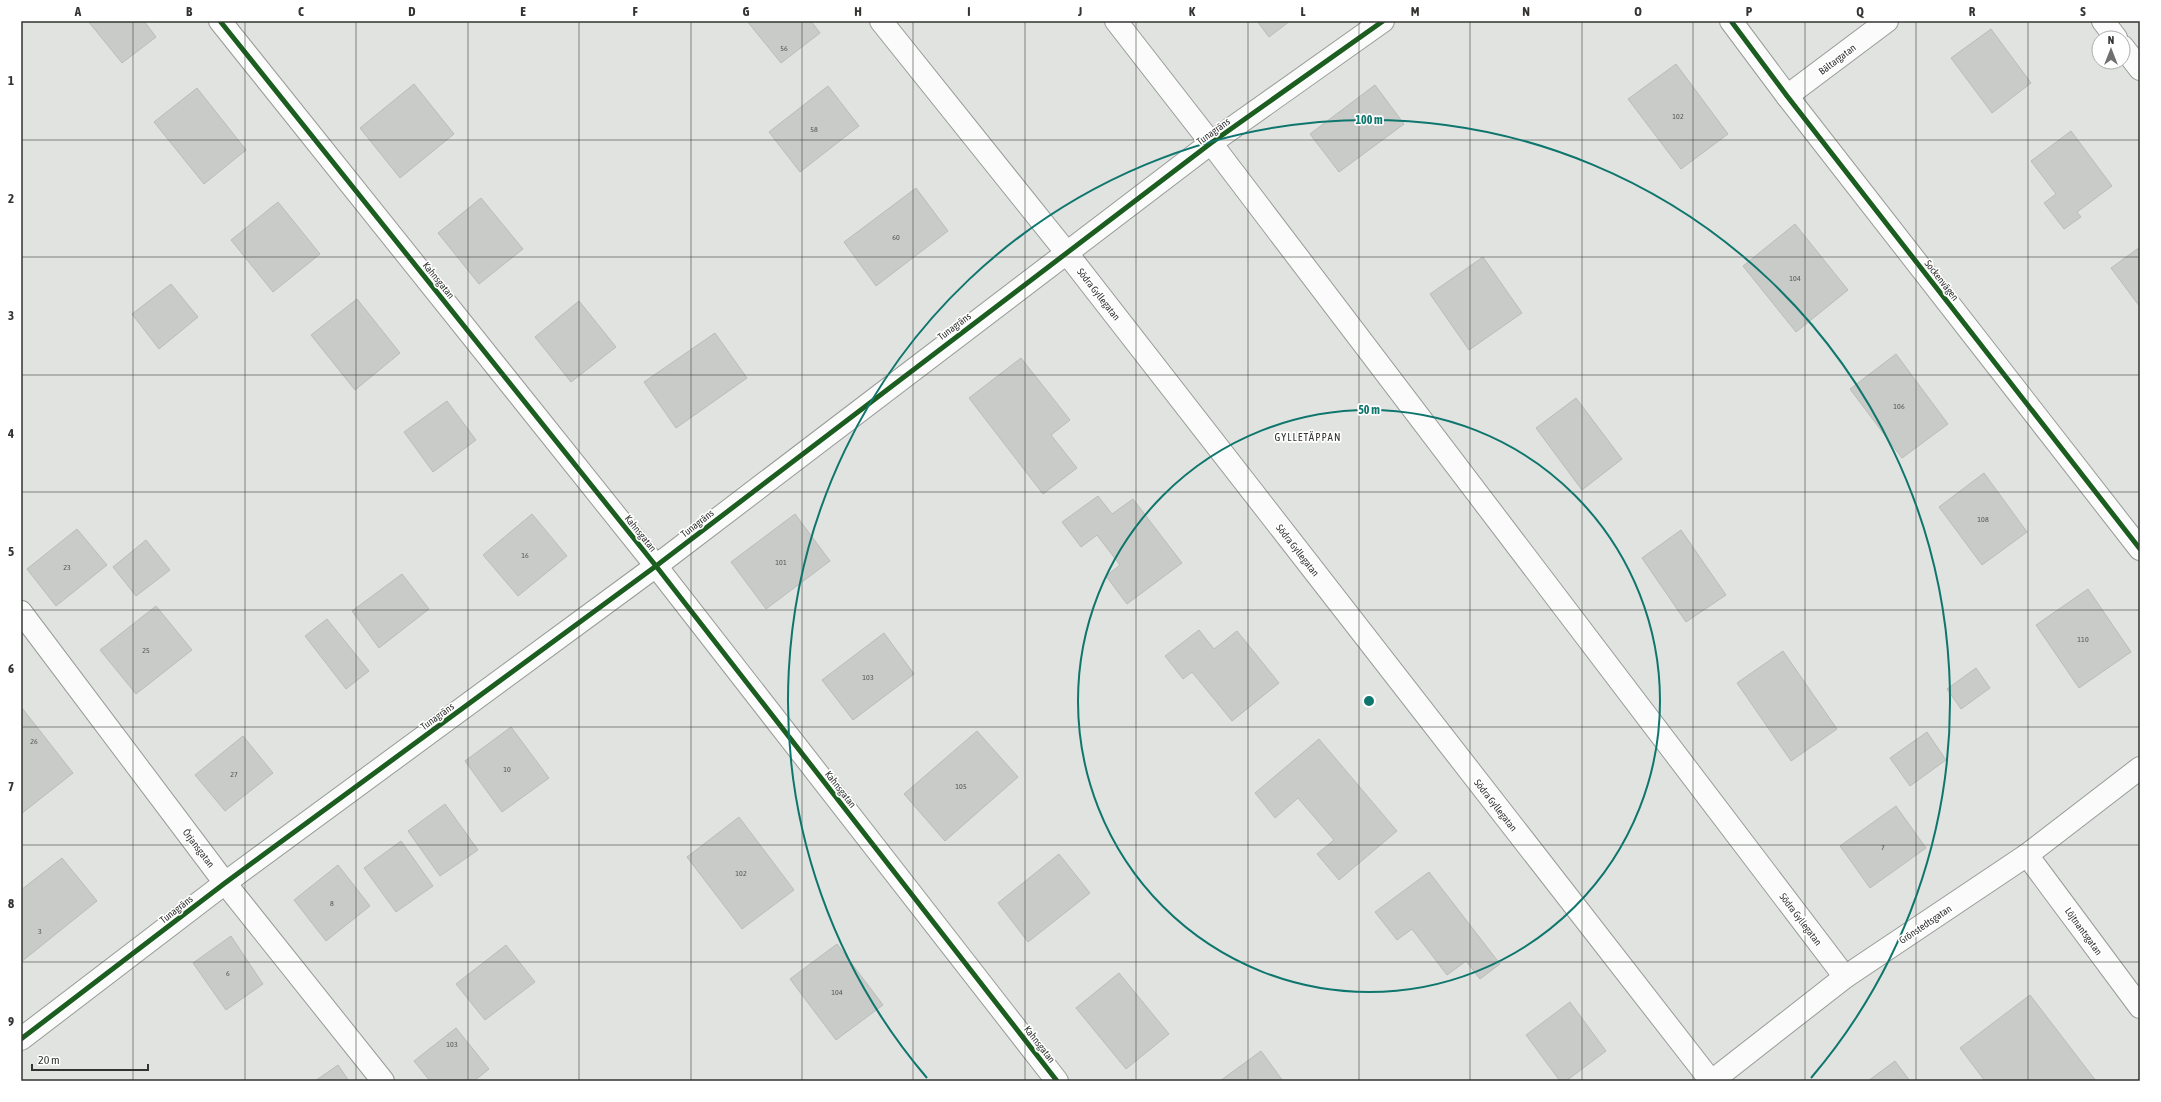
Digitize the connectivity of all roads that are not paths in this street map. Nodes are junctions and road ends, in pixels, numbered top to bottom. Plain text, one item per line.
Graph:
1 (220, 21) edge
2 (881, 21) edge
3 (1116, 21) edge
4 (1383, 21) edge
5 (1731, 21) edge
6 (1887, 21) edge
7 (2103, 21) edge
8 (2110, 30) edge
9 (2131, 57) edge
10 (2140, 69) edge
11 (1787, 96) junction
12 (1212, 143) junction
13 (1066, 252) junction
14 (2140, 550) edge
15 (656, 566) junction
16 (21, 612) edge
17 (2140, 768) edge
18 (2027, 855) junction
19 (225, 883) junction
20 (1845, 977) junction
21 (2140, 1007) edge
22 (21, 1040) edge
23 (383, 1081) edge
24 (1057, 1081) edge
25 (1711, 1081) edge

1 - 15 street, Kahnsgatan
2 - 13 street, Södra Gyllegatan
3 - 12 street, Södra Gyllegatan
4 - 12 street, Tunagräns
5 - 11 street, Sockenvägen
6 - 11 street, Bältargatan
7 - 8 street
9 - 10 street
11 - 14 street, Sockenvägen
12 - 13 street, Tunagräns
12 - 20 street, Södra Gyllegatan
13 - 15 street, Tunagräns
13 - 25 street, Södra Gyllegatan
15 - 19 street, Tunagräns
15 - 24 street, Kahnsgatan
16 - 19 street, Örjansgatan
17 - 18 street, Grönstedtsgatan
18 - 20 street, Grönstedtsgatan
18 - 21 street, Löjtnantsgatan
19 - 22 street, Tunagräns
19 - 23 street, Örjansgatan
20 - 25 street, Grönstedtsgatan

